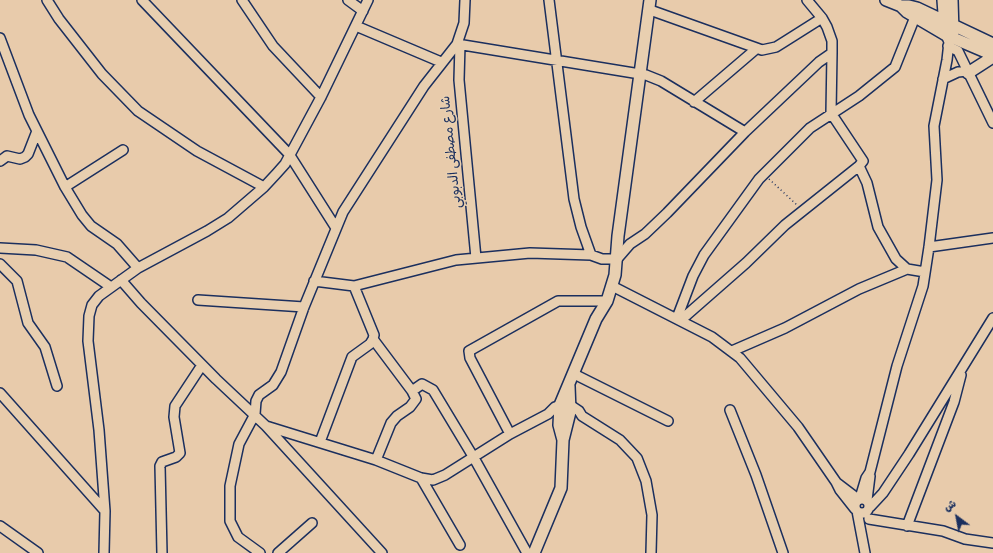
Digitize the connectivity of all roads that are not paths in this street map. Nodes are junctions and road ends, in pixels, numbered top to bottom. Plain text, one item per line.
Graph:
1 (47, 0) edge
2 (142, 0) edge
3 (242, 0) edge
4 (348, 0) edge
5 (368, 0) edge
6 (465, 0) edge
7 (549, 0) edge
8 (807, 0) edge
9 (886, 0) edge
10 (922, 0) edge
11 (943, 0) edge
12 (952, 0) edge
13 (650, 5) edge
14 (905, 6) junction
15 (363, 11) junction
16 (915, 17) junction
17 (822, 18) junction
18 (356, 26) junction
19 (949, 35) junction
20 (0, 38) edge
21 (458, 44) junction
22 (993, 44) edge
23 (756, 49) junction
24 (832, 53) junction
25 (993, 56) edge
26 (557, 61) junction
27 (442, 62) junction
28 (968, 72) junction
29 (641, 74) junction
30 (944, 79) junction
31 (321, 97) junction
32 (694, 102) junction
33 (831, 113) junction
34 (993, 123) edge
35 (37, 131) junction
36 (745, 132) junction
37 (123, 150) dead end
38 (289, 154) junction
39 (0, 161) edge
40 (860, 166) junction
41 (65, 187) junction
42 (264, 187) junction
43 (336, 228) junction
44 (993, 238) edge
45 (0, 248) edge
46 (929, 248) junction
47 (591, 255) junction
48 (476, 258) junction
49 (617, 259) junction
50 (0, 264) edge
51 (138, 268) junction
52 (907, 269) junction
53 (925, 272) junction
54 (121, 280) junction
55 (314, 281) junction
56 (354, 286) junction
57 (612, 286) junction
58 (110, 287) junction
59 (198, 300) dead end
60 (607, 301) junction
61 (304, 307) junction
62 (993, 318) edge
63 (679, 319) junction
64 (373, 339) junction
65 (732, 351) junction
66 (202, 365) junction
67 (962, 371) junction
68 (574, 374) junction
69 (57, 386) dead end
70 (412, 391) junction
71 (0, 394) edge
72 (565, 405) junction
73 (730, 410) dead end
74 (255, 414) junction
75 (558, 416) junction
76 (582, 416) junction
77 (668, 421) dead end
78 (266, 426) junction
79 (510, 434) junction
80 (320, 442) junction
81 (474, 458) junction
82 (376, 460) junction
83 (421, 478) junction
84 (836, 482) junction
85 (866, 505) junction
86 (856, 510) junction
87 (105, 511) junction
88 (312, 523) dead end
89 (0, 526) edge
90 (906, 526) junction
91 (993, 543) edge
92 (460, 545) dead end
93 (376, 546) junction
94 (864, 551) edge
95 (38, 553) edge
96 (104, 553) edge
97 (162, 553) edge
98 (260, 553) edge
99 (278, 553) edge
100 (369, 553) edge
101 (382, 553) edge
102 (527, 553) edge
103 (534, 553) edge
104 (651, 553) edge
105 (782, 553) edge

1 - 42 street
2 - 38 street
3 - 31 street
4 - 15 street
5 - 15 street
6 - 21 street
7 - 26 street
8 - 17 street
9 - 14 street
10 - 14 street
11 - 19 street
12 - 19 street
13 - 23 street
13 - 29 street
14 - 16 street
14 - 19 street
15 - 18 street
16 - 19 street
16 - 33 street
17 - 23 street
17 - 24 street
18 - 27 street
18 - 31 street
19 - 22 street
19 - 25 street
19 - 28 street
19 - 30 street
20 - 35 street
21 - 26 street
21 - 27 street
21 - 48 street, شارع مصطفى الدبوبي
23 - 32 street
24 - 33 street
24 - 36 street
25 - 28 street
26 - 29 street
26 - 47 street
27 - 43 street
28 - 30 street
28 - 34 street
29 - 32 street
29 - 49 street
30 - 46 street
31 - 38 street
32 - 36 street
33 - 40 street
33 - 63 street
35 - 39 street
35 - 41 street
36 - 49 street
37 - 41 street
38 - 42 street
38 - 43 street
40 - 52 street
40 - 63 street
41 - 51 street
42 - 51 street
43 - 55 street
44 - 46 street
45 - 58 street
46 - 53 street
47 - 48 street
47 - 49 street
48 - 56 street
49 - 57 street
50 - 69 street
51 - 54 street
52 - 53 street
52 - 65 street
53 - 85 street
54 - 58 street
54 - 66 street
55 - 56 street
55 - 61 street
56 - 64 street
57 - 60 street
57 - 63 street
58 - 87 street
59 - 61 street
60 - 68 street
60 - 79 street
61 - 74 street
62 - 67 street
63 - 65 street
64 - 70 street
64 - 80 street
65 - 84 street
66 - 74 street
66 - 97 street
67 - 85 street
67 - 90 street
68 - 72 street
68 - 77 street
70 - 81 street
70 - 82 street
71 - 87 street
72 - 75 street
72 - 75 street
72 - 76 street
73 - 105 street
74 - 78 street
74 - 98 street
75 - 76 street
75 - 79 street
75 - 103 street
76 - 104 street
78 - 80 street
78 - 93 street
79 - 81 street
80 - 82 street
81 - 83 street
81 - 102 street
82 - 83 street
83 - 92 street
84 - 85 street
84 - 86 street
85 - 86 street
85 - 86 street
85 - 90 street
85 - 94 street
86 - 94 street
87 - 96 street
88 - 99 street
89 - 95 street
90 - 91 street
93 - 100 street
93 - 101 street

